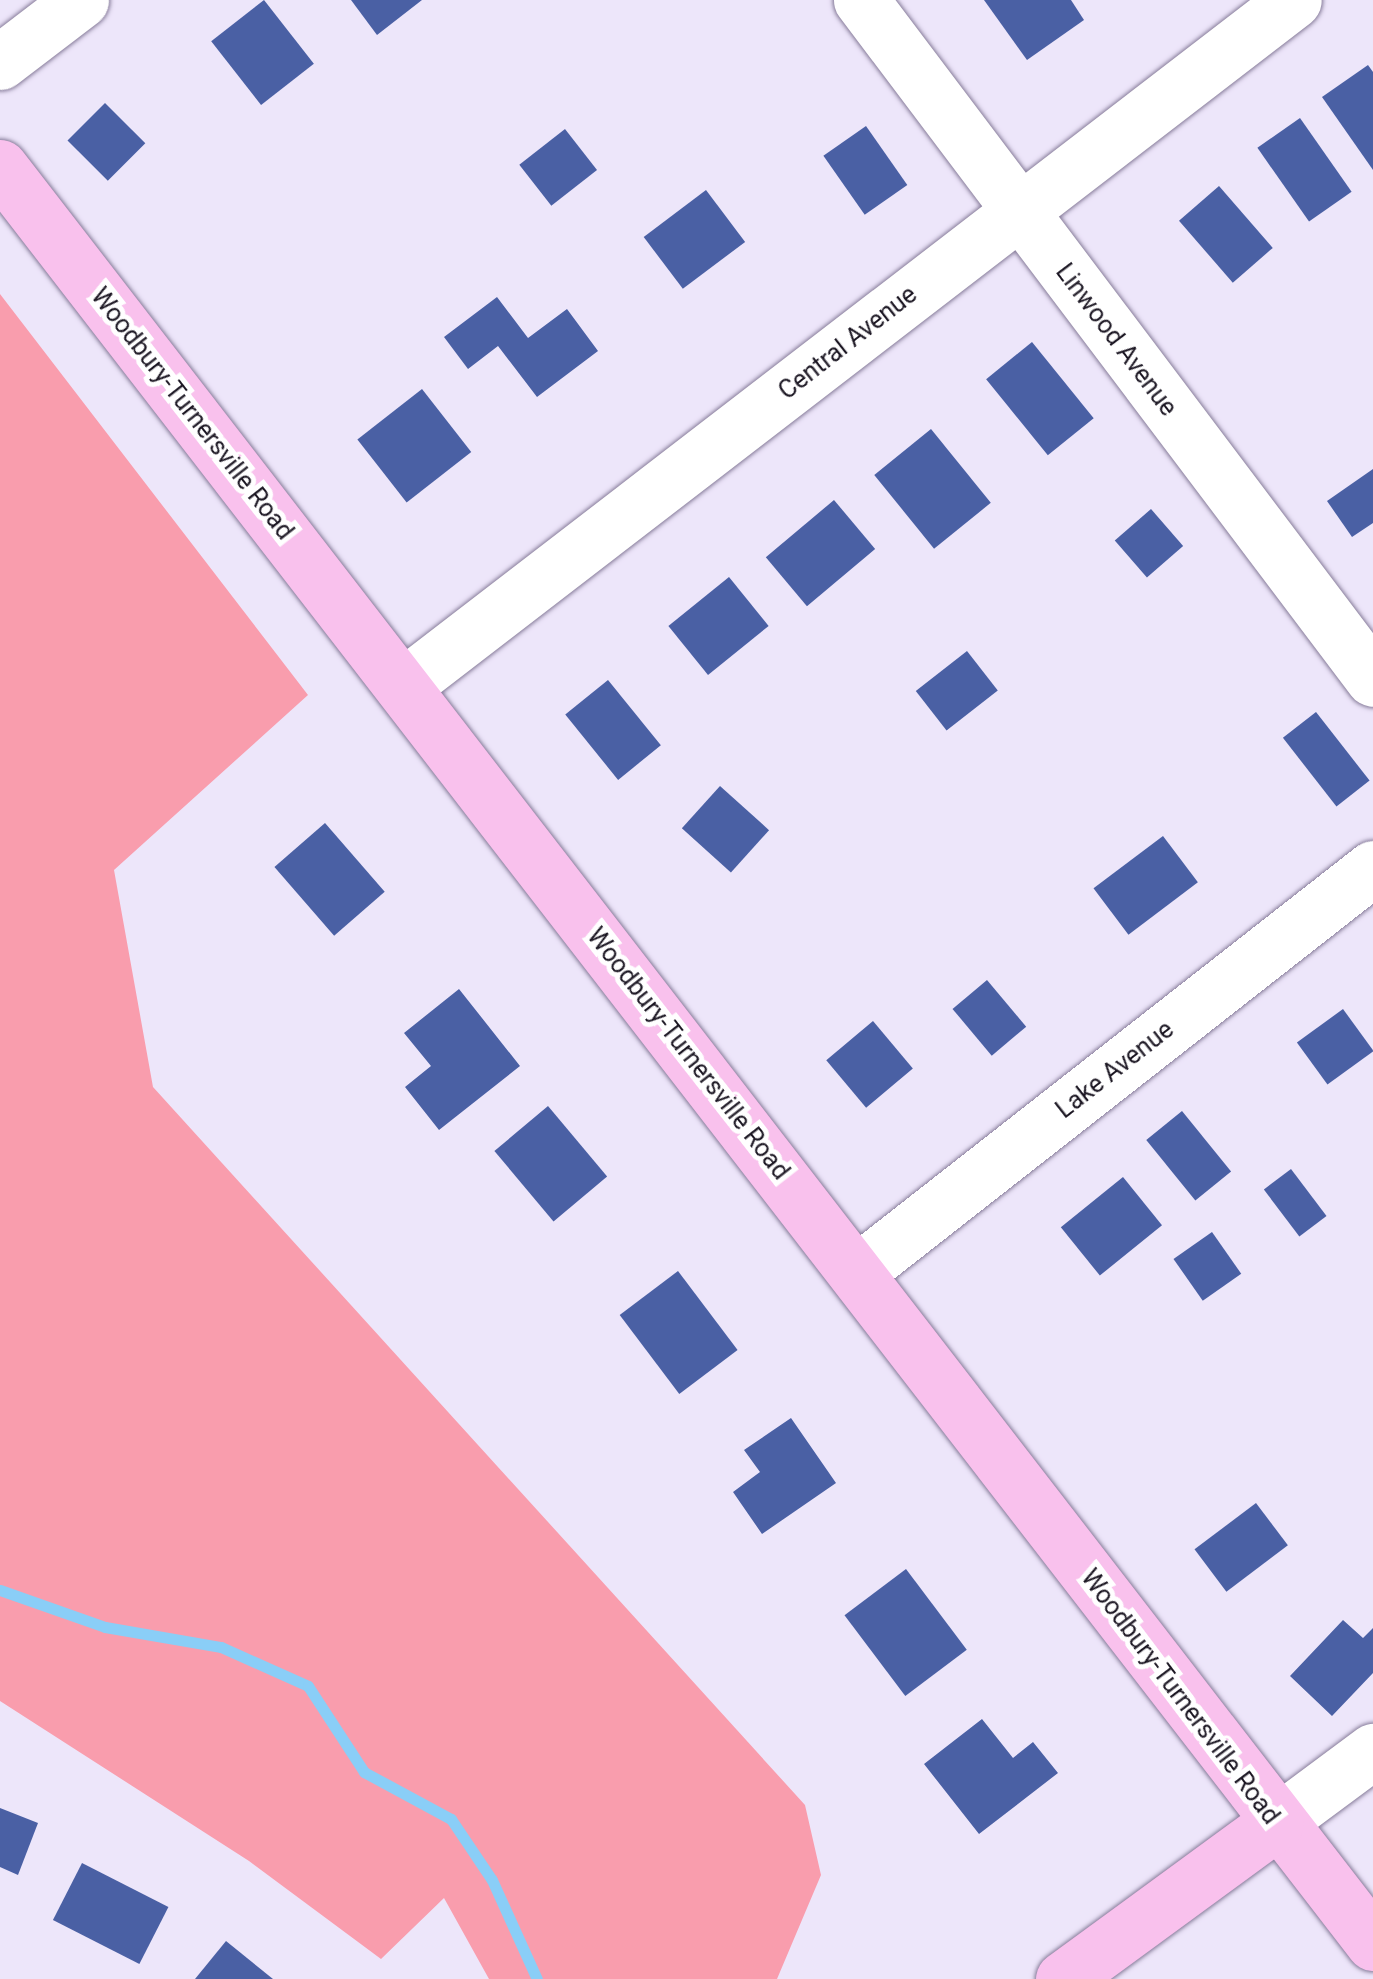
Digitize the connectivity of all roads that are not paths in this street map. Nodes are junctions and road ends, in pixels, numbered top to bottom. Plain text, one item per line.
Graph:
1 (81, 0) edge
2 (861, 0) edge
3 (1294, 0) edge
4 (0, 62) edge
5 (0, 167) edge
6 (1019, 212) junction
7 (1373, 679) edge
8 (403, 686) junction
9 (1373, 868) edge
10 (857, 1272) junction
11 (1373, 1751) edge
12 (1276, 1823) junction
13 (1373, 1943) edge
14 (1063, 1979) edge

1 - 4 street
2 - 6 street, Linwood Avenue
3 - 6 street, Central Avenue
5 - 8 main road, Woodbury-Turnersville Road
6 - 7 street, Linwood Avenue
6 - 8 street, Central Avenue
8 - 10 main road, Woodbury-Turnersville Road
9 - 10 street, Lake Avenue
10 - 12 main road, Woodbury-Turnersville Road
11 - 12 street
12 - 13 main road, Woodbury-Turnersville Road
12 - 14 main road

